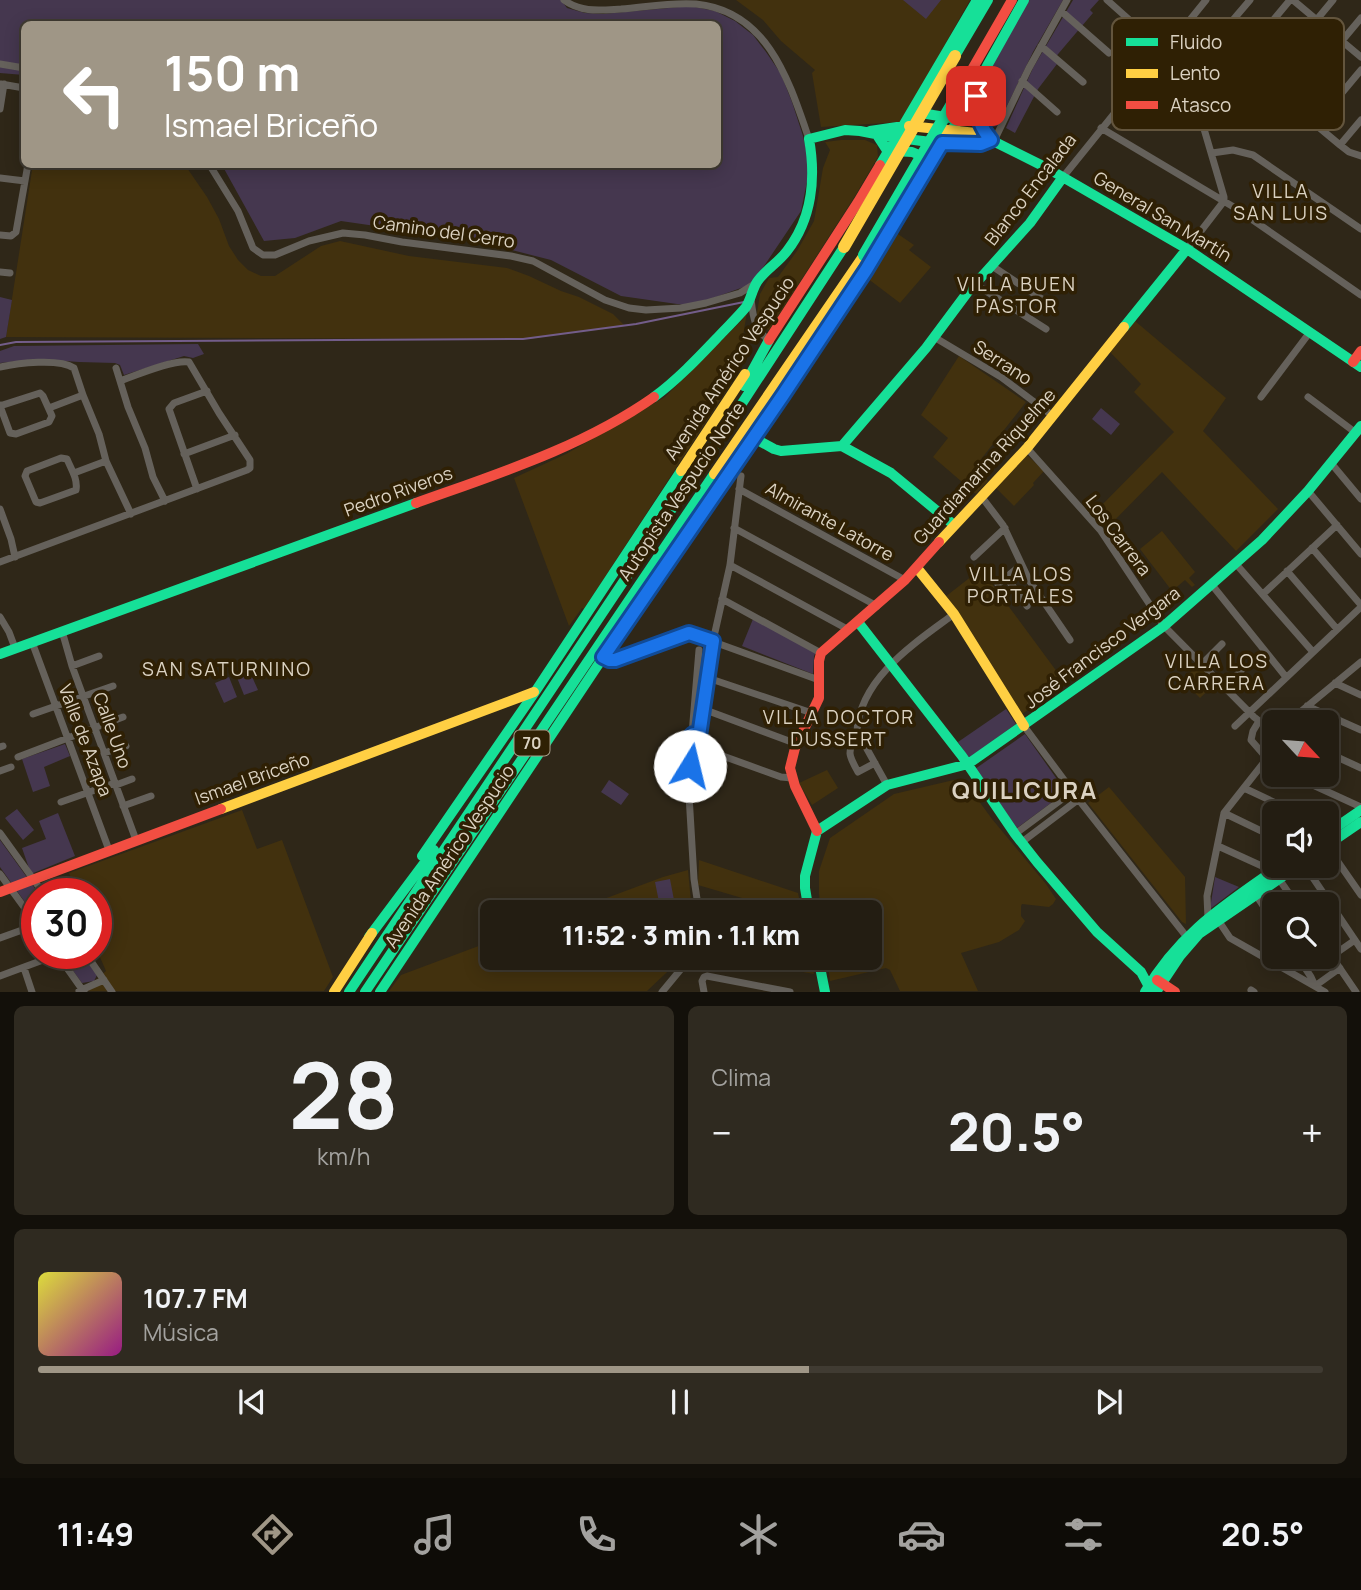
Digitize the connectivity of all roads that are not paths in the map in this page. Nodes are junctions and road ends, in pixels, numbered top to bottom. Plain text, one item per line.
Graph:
1 (564, 0) edge
2 (977, 0) edge
3 (988, 0) edge
4 (1012, 0) edge
5 (1024, 0) edge
6 (1067, 0) edge
7 (1107, 0) edge
8 (1206, 0) edge
9 (1250, 0) edge
10 (1292, 0) edge
11 (1333, 0) edge
12 (1061, 11) junction
13 (1127, 18) edge
14 (1192, 18) edge
15 (1235, 18) edge
16 (1276, 18) edge
17 (1314, 18) edge
18 (1319, 18) edge
19 (1361, 18) edge
20 (1344, 39) edge
21 (1344, 43) edge
22 (1041, 46) junction
23 (1109, 53) dead end
24 (1361, 57) edge
25 (0, 64) edge
26 (21, 68) edge
27 (1361, 70) edge
28 (1022, 81) junction
29 (1083, 82) dead end
30 (2, 84) edge
31 (21, 88) edge
32 (976, 88) junction
33 (1344, 90) edge
34 (0, 109) edge
35 (912, 111) junction
36 (1058, 112) dead end
37 (1112, 115) edge
38 (961, 117) junction
39 (1361, 120) edge
40 (904, 126) junction
41 (1101, 128) junction
42 (1205, 130) edge
43 (1321, 130) edge
44 (951, 131) junction
45 (871, 133) junction
46 (896, 138) junction
47 (810, 139) junction
48 (991, 139) junction
49 (942, 143) junction
50 (1340, 145) junction
51 (888, 152) junction
52 (1212, 153) junction
53 (1361, 156) edge
54 (931, 161) junction
55 (27, 168) edge
56 (211, 168) edge
57 (1063, 177) junction
58 (0, 178) edge
59 (25, 181) junction
60 (1224, 201) junction
61 (1361, 229) edge
62 (0, 235) edge
63 (1187, 249) junction
64 (992, 266) junction
65 (0, 272) edge
66 (10, 273) dead end
67 (756, 283) junction
68 (975, 284) junction
69 (1361, 295) edge
70 (751, 298) junction
71 (1051, 305) dead end
72 (1046, 329) dead end
73 (1311, 332) junction
74 (934, 337) junction
75 (769, 340) junction
76 (1358, 360) edge
77 (0, 367) edge
78 (116, 368) dead end
79 (793, 379) junction
80 (120, 381) junction
81 (207, 391) junction
82 (83, 395) junction
83 (1261, 397) dead end
84 (1308, 397) dead end
85 (0, 406) edge
86 (48, 408) junction
87 (1053, 416) junction
88 (726, 428) junction
89 (1358, 429) edge
90 (235, 435) junction
91 (754, 438) junction
92 (733, 445) junction
93 (842, 446) junction
94 (1027, 448) junction
95 (184, 454) junction
96 (106, 461) junction
97 (1331, 463) junction
98 (74, 473) junction
99 (741, 476) dead end
100 (197, 489) junction
101 (739, 489) junction
102 (1308, 491) junction
103 (981, 496) junction
104 (1361, 499) edge
105 (162, 502) junction
106 (0, 509) edge
107 (128, 515) junction
108 (2, 519) edge
109 (954, 524) junction
110 (1337, 525) junction
111 (734, 528) junction
112 (1005, 528) junction
113 (1312, 548) junction
114 (1361, 554) edge
115 (17, 556) junction
116 (974, 557) dead end
117 (0, 562) edge
118 (1236, 564) junction
119 (730, 565) junction
120 (1021, 565) junction
121 (917, 568) junction
122 (1287, 571) junction
123 (1006, 577) junction
124 (905, 580) junction
125 (998, 584) dead end
126 (1212, 585) junction
127 (1263, 594) junction
128 (1040, 597) junction
129 (722, 599) junction
130 (877, 606) junction
131 (1361, 606) edge
132 (954, 614) junction
133 (0, 619) edge
134 (853, 626) junction
135 (1164, 626) junction
136 (1338, 629) junction
137 (62, 631) junction
138 (1070, 640) dead end
139 (713, 641) junction
140 (32, 642) junction
141 (1222, 644) dead end
142 (15, 648) junction
143 (699, 650) dead end
144 (1313, 652) junction
145 (821, 653) junction
146 (0, 654) edge
147 (99, 656) dead end
148 (603, 657) junction
149 (1361, 662) edge
150 (891, 664) junction
151 (1202, 664) junction
152 (72, 666) junction
153 (1241, 671) dead end
154 (1286, 677) junction
155 (708, 678) junction
156 (819, 680) junction
157 (1335, 683) junction
158 (113, 685) dead end
159 (1225, 687) junction
160 (535, 692) joint
161 (1361, 695) edge
162 (83, 696) junction
163 (520, 704) junction
164 (56, 706) junction
165 (1307, 706) junction
166 (703, 709) junction
167 (1302, 710) edge
168 (1249, 712) junction
169 (812, 713) junction
170 (33, 714) dead end
171 (123, 717) dead end
172 (1259, 721) junction
173 (1262, 723) edge
174 (1024, 726) junction
175 (1235, 726) dead end
176 (95, 727) junction
177 (1361, 730) edge
178 (857, 731) junction
179 (696, 735) junction
180 (68, 738) junction
181 (797, 744) junction
182 (126, 746) dead end
183 (1262, 753) edge
184 (104, 754) junction
185 (18, 757) dead end
186 (1339, 758) edge
187 (874, 763) junction
188 (968, 764) junction
189 (1262, 766) edge
190 (11, 767) dead end
191 (1361, 768) edge
192 (0, 771) edge
193 (792, 778) junction
194 (132, 779) dead end
195 (115, 784) junction
196 (887, 785) junction
197 (1244, 788) junction
198 (1318, 788) edge
199 (1073, 791) junction
200 (88, 793) junction
201 (151, 796) dead end
202 (1079, 799) junction
203 (1272, 801) edge
204 (61, 802) dead end
205 (475, 802) junction
206 (123, 806) junction
207 (1361, 809) edge
208 (1046, 811) junction
209 (1224, 813) junction
210 (1052, 820) junction
211 (1356, 825) edge
212 (817, 831) junction
213 (1262, 831) edge
214 (0, 833) edge
215 (1339, 837) edge
216 (1018, 838) junction
217 (136, 840) junction
218 (1218, 846) junction
219 (109, 850) junction
220 (1339, 863) edge
221 (1262, 865) edge
222 (0, 874) edge
223 (32, 878) joint
224 (1270, 878) edge
225 (1272, 878) edge
226 (1313, 878) edge
227 (21, 883) edge
228 (5, 890) edge
229 (1256, 895) junction
230 (1361, 895) edge
231 (697, 900) edge
232 (807, 900) edge
233 (1262, 904) edge
234 (21, 908) edge
235 (1213, 919) junction
236 (21, 931) edge
237 (1186, 936) junction
238 (369, 937) junction
239 (0, 938) edge
240 (1355, 940) junction
241 (1361, 949) edge
242 (1339, 951) edge
243 (1340, 968) joint
244 (21, 969) edge
245 (23, 969) edge
246 (67, 969) edge
247 (96, 969) edge
248 (1305, 969) edge
249 (680, 970) edge
250 (821, 970) edge
251 (0, 976) edge
252 (104, 980) junction
253 (1315, 986) junction
254 (1154, 987) edge
255 (82, 991) edge
256 (32, 992) edge
257 (112, 992) edge
258 (334, 992) edge
259 (349, 992) edge
260 (365, 992) edge
261 (380, 992) edge
262 (662, 992) edge
263 (704, 992) edge
264 (790, 992) edge
265 (825, 992) edge
266 (1175, 992) edge
267 (1325, 992) edge
268 (1356, 992) edge

1 - 47 street
2 - 35 main road, Avenida Américo Vespucio
3 - 88 main road, Autopista Vespucio Norte / 70, bridge
4 - 92 main road, Autopista Vespucio Norte / 70, bridge
5 - 32 main road, Avenida Américo Vespucio
6 - 12 street
7 - 13 street
8 - 14 street, Blanco Encalada
9 - 15 street
10 - 16 street
10 - 17 street
11 - 18 street
12 - 22 street
12 - 23 street
19 - 20 street
21 - 24 street
22 - 28 street
22 - 29 street
25 - 26 street
27 - 33 street
28 - 36 street
28 - 48 street
30 - 31 street
30 - 34 street
32 - 38 main road, Avenida Américo Vespucio
32 - 48 main road
35 - 38 main road
35 - 40 main road, Avenida Américo Vespucio
37 - 41 street, Blanco Encalada
38 - 44 main road, Avenida Américo Vespucio
39 - 50 street
40 - 44 main road, General San Martín
40 - 45 main road, General San Martín
40 - 46 main road, Avenida Américo Vespucio
41 - 57 street, Blanco Encalada
41 - 60 street
42 - 52 street
43 - 50 street
44 - 48 main road, General San Martín
44 - 49 main road, Avenida Américo Vespucio
45 - 46 main road
45 - 47 main road
45 - 51 main road
46 - 49 main road
46 - 51 main road, Avenida Américo Vespucio
47 - 67 main road
48 - 49 main road
48 - 57 main road, General San Martín
49 - 54 main road, Avenida Américo Vespucio
50 - 53 street
51 - 54 main road
51 - 75 main road, Avenida Américo Vespucio
52 - 60 street
52 - 61 street
54 - 79 main road, Avenida Américo Vespucio
55 - 59 street
56 - 67 street, Camino del Cerro
57 - 63 main road, General San Martín
57 - 64 main road, Blanco Encalada
58 - 59 street
59 - 62 street
60 - 63 street, Guardiamarina Riquelme
60 - 69 street
63 - 73 main road, General San Martín
63 - 87 main road, Guardiamarina Riquelme
64 - 68 main road, Blanco Encalada
64 - 71 street
65 - 66 street
67 - 70 main road, Pedro Riveros
68 - 72 street
68 - 74 main road, Blanco Encalada
70 - 75 street
70 - 137 main road, Pedro Riveros
73 - 76 main road, General San Martín
73 - 83 street
74 - 87 street, Serrano
74 - 93 main road, Blanco Encalada
75 - 88 main road
75 - 160 main road, Avenida Américo Vespucio
77 - 82 street
78 - 80 street
79 - 91 main road, Avenida Américo Vespucio
79 - 92 main road
80 - 81 street
80 - 105 street
81 - 90 street
81 - 95 street
82 - 86 street
82 - 96 street
84 - 89 street
85 - 86 street
85 - 86 street
87 - 94 main road, Guardiamarina Riquelme
88 - 205 main road, Autopista Vespucio Norte / 70
89 - 97 main road, José Francisco Vergara
90 - 95 street
90 - 100 street
91 - 93 main road
91 - 148 main road, Avenida Américo Vespucio
92 - 260 main road, Autopista Vespucio Norte / 70
93 - 109 main road
94 - 103 main road, Guardiamarina Riquelme
94 - 135 street, Los Carrera
95 - 100 street
96 - 98 street
96 - 107 street
97 - 102 main road, José Francisco Vergara
97 - 104 street
98 - 98 street
99 - 101 street
100 - 105 street
101 - 111 street
101 - 124 street, Almirante Latorre
102 - 110 street
102 - 118 main road, José Francisco Vergara
103 - 109 main road, Guardiamarina Riquelme
103 - 112 street
105 - 107 street
106 - 108 street
107 - 115 street
108 - 115 street
109 - 121 main road, Guardiamarina Riquelme
110 - 113 street
110 - 114 street
111 - 119 street
111 - 130 street
112 - 116 street
112 - 120 street
113 - 122 street
113 - 131 street
115 - 117 street
118 - 126 main road, José Francisco Vergara
118 - 127 street
119 - 129 street
119 - 134 street
120 - 123 street
120 - 128 street
121 - 124 main road, Guardiamarina Riquelme
121 - 132 main road
122 - 127 street
122 - 136 street
123 - 125 street
123 - 128 street
124 - 130 main road, Guardiamarina Riquelme
126 - 135 main road, José Francisco Vergara
126 - 154 street
127 - 144 street
128 - 138 street
129 - 139 street
129 - 145 street
130 - 134 main road, Guardiamarina Riquelme
131 - 136 street
132 - 150 street
132 - 174 main road
133 - 142 street
134 - 145 main road, Guardiamarina Riquelme
134 - 150 main road
135 - 151 street, Los Carrera
135 - 174 main road, José Francisco Vergara
136 - 144 street
137 - 140 main road, Pedro Riveros
137 - 152 street, Calle Uno
139 - 148 street
139 - 155 street
139 - 156 street
140 - 142 main road, Pedro Riveros
140 - 164 street, Valle de Azapa
141 - 151 street
142 - 146 main road, Pedro Riveros
143 - 179 street
144 - 154 street
145 - 156 main road
147 - 152 street
148 - 261 main road, Avenida Américo Vespucio
149 - 157 street
150 - 178 street
150 - 188 main road
151 - 159 street, Los Carrera
152 - 162 street, Calle Uno
153 - 159 street
154 - 168 street
155 - 166 street
155 - 169 street
156 - 169 main road
157 - 161 street
157 - 165 street
158 - 162 street
159 - 168 street, Los Carrera
160 - 163 main road, Ismael Briceño
162 - 164 street
162 - 176 street, Calle Uno
163 - 217 main road, Ismael Briceño
163 - 238 main road, Avenida Américo Vespucio
164 - 170 street
164 - 180 street, Valle de Azapa
165 - 167 street
165 - 177 street
166 - 179 street
166 - 181 street
168 - 172 street, Los Carrera
168 - 175 street
169 - 181 main road
171 - 176 street
172 - 173 street, Los Carrera
172 - 183 street
174 - 188 main road, José Francisco Vergara
174 - 199 street
176 - 180 street
176 - 184 street, Calle Uno
178 - 187 street
178 - 187 street
179 - 193 street
179 - 231 street
180 - 185 street
180 - 200 street, Valle de Azapa
181 - 193 main road
182 - 184 street
184 - 195 street, Calle Uno
186 - 191 street
187 - 196 street
188 - 196 main road, José Francisco Vergara
188 - 216 main road
189 - 197 street
190 - 192 street
193 - 212 main road
194 - 195 street
195 - 200 street
195 - 206 street, Calle Uno
196 - 212 main road, José Francisco Vergara
197 - 203 street
197 - 209 street
198 - 207 street
199 - 202 street
199 - 208 street
200 - 204 street
200 - 219 street, Valle de Azapa
201 - 206 street
202 - 210 street
202 - 237 street
205 - 238 main road
205 - 259 main road, Autopista Vespucio Norte / 70
206 - 217 street, Calle Uno
207 - 211 main road
208 - 210 street
208 - 216 street
209 - 213 street
209 - 218 street
210 - 216 street
211 - 215 main road
212 - 232 main road
214 - 223 street
216 - 254 main road
217 - 219 main road, Ismael Briceño
218 - 221 street
218 - 235 street
219 - 223 main road, Ismael Briceño
220 - 230 street
222 - 228 street
224 - 235 main road
225 - 229 main road
226 - 240 street
227 - 228 main road, Ismael Briceño
228 - 234 street
229 - 233 street
229 - 235 main road
235 - 237 main road
235 - 253 street
235 - 254 main road
236 - 239 street
237 - 254 main road
238 - 258 main road, Avenida Américo Vespucio
240 - 241 street
240 - 242 street
243 - 253 street
243 - 268 street
244 - 251 street
245 - 256 street
246 - 255 street
247 - 252 street
248 - 253 street
249 - 262 street
250 - 265 main road
252 - 255 street
252 - 257 street
253 - 267 street
254 - 266 main road
263 - 264 street

